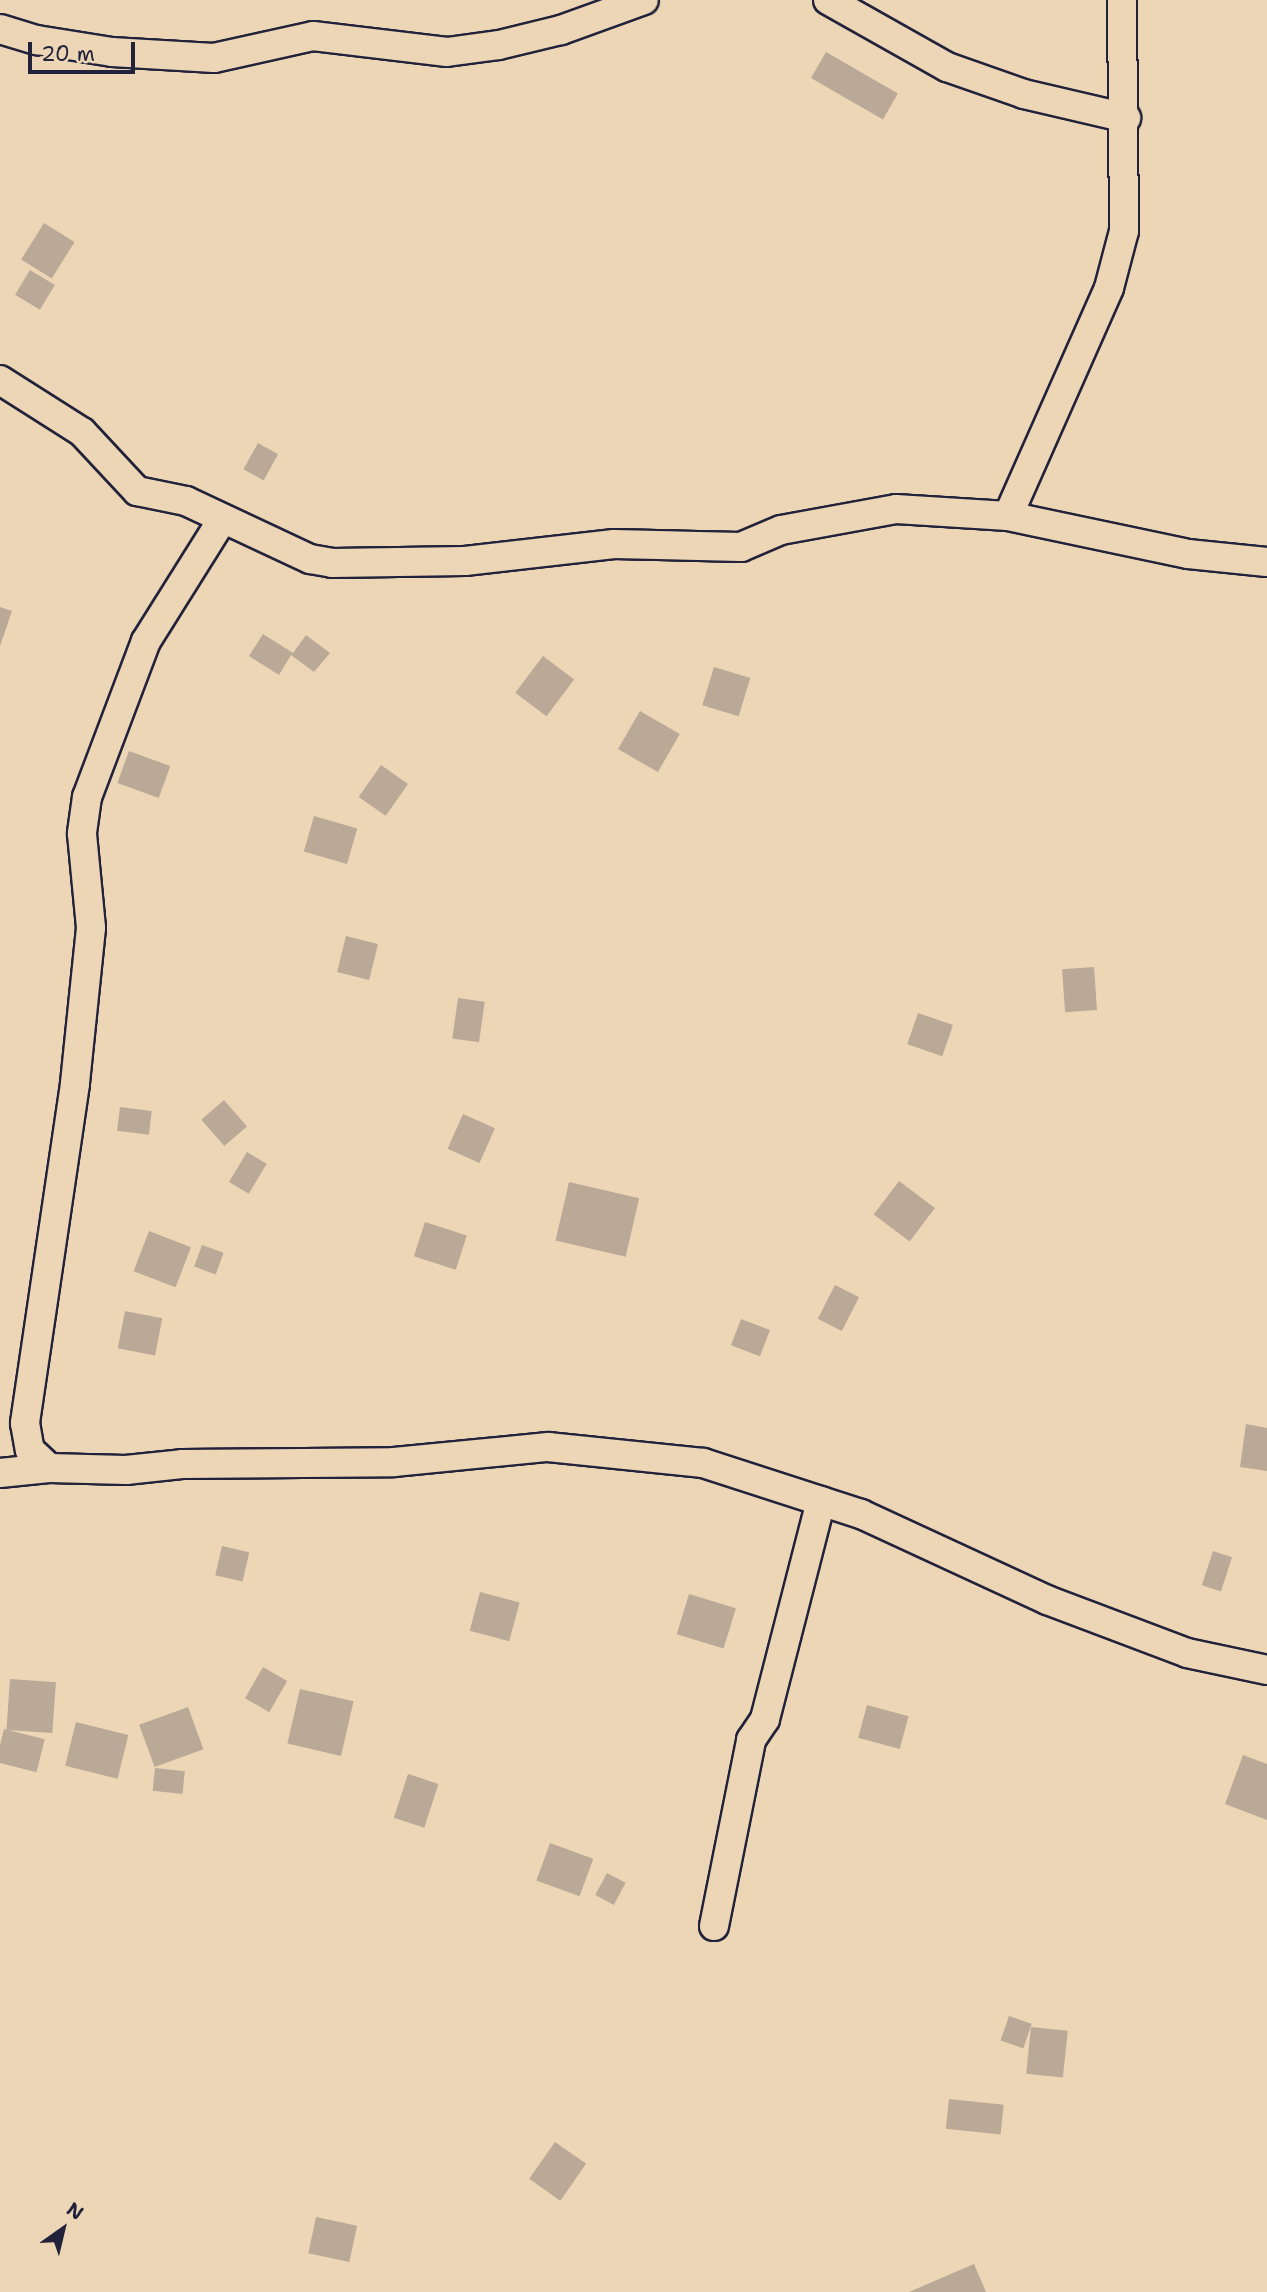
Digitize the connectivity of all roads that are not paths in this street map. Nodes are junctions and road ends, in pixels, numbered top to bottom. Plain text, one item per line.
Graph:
1 (644, 0) edge
2 (828, 0) edge
3 (1122, 0) edge
4 (0, 29) edge
5 (1126, 118) junction
6 (0, 380) edge
7 (1008, 516) junction
8 (222, 520) junction
9 (1267, 562) edge
10 (49, 1468) junction
11 (0, 1474) edge
12 (821, 1501) junction
13 (1267, 1670) edge
14 (714, 1926) dead end

1 - 4 street
2 - 5 street
3 - 5 street
5 - 7 street
6 - 8 street
7 - 8 street
7 - 9 street
8 - 10 street
10 - 11 street
10 - 12 street
12 - 13 street
12 - 14 street

